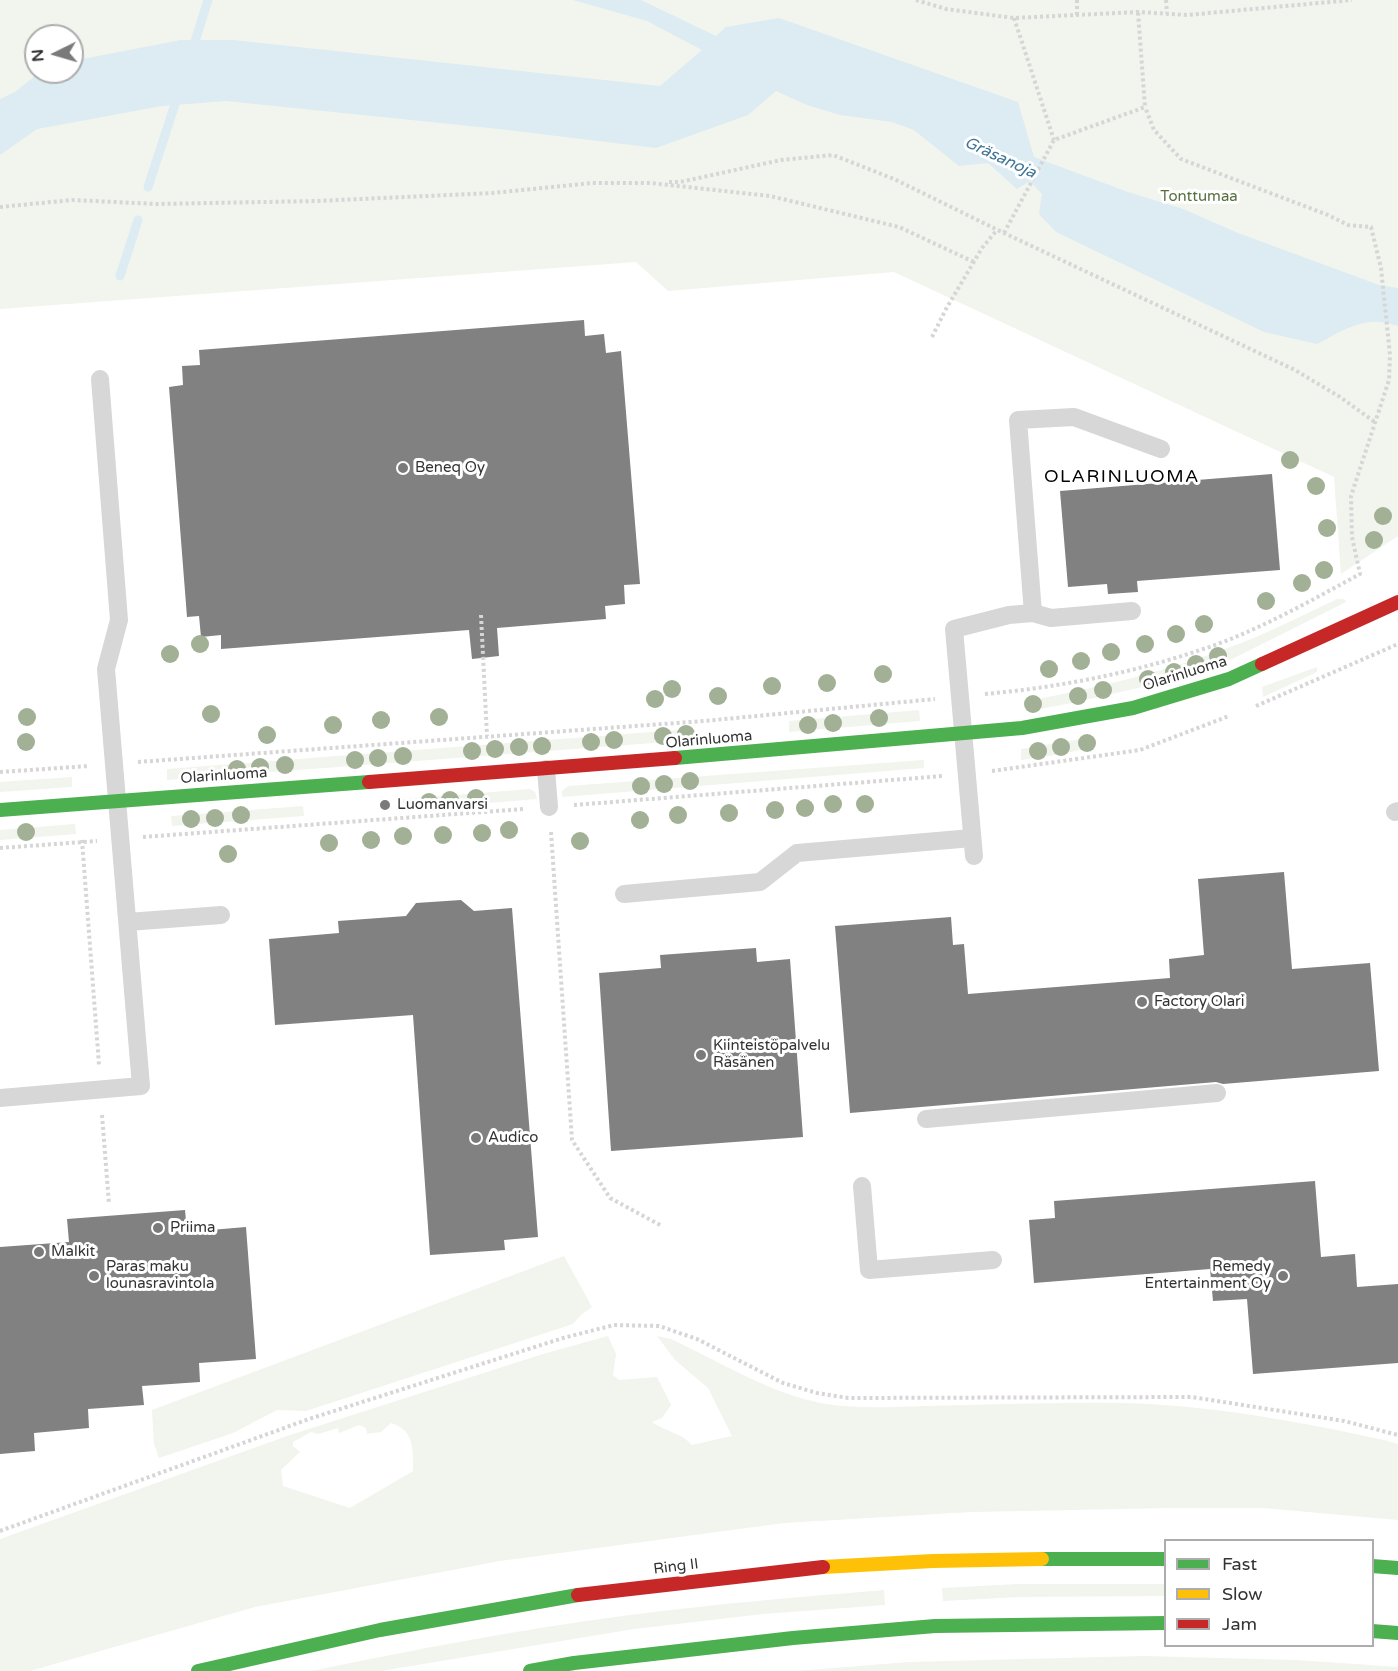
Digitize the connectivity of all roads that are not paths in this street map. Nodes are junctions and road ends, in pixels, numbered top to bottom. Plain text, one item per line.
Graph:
1 (100, 378) dead end
2 (1161, 449) dead end
3 (1398, 602) edge
4 (1132, 611) dead end
5 (1033, 613) junction
6 (964, 733) junction
7 (546, 769) junction
8 (117, 801) junction
9 (549, 807) road end
10 (0, 810) edge
11 (624, 894) dead end
12 (221, 915) dead end
13 (128, 922) junction
14 (1217, 1093) dead end
15 (0, 1098) edge
16 (926, 1119) dead end
17 (862, 1186) dead end
18 (993, 1260) dead end
19 (1164, 1559) edge
20 (1374, 1566) edge
21 (1398, 1568) edge
22 (1164, 1623) edge
23 (1374, 1631) edge
24 (1398, 1633) edge
25 (198, 1671) edge
26 (530, 1671) edge

1 - 8 lane
2 - 5 lane
3 - 6 main road, Olarinluoma
4 - 5 lane
5 - 6 lane
6 - 7 main road, Olarinluoma
6 - 11 lane
7 - 8 main road, Olarinluoma
7 - 9 lane
8 - 10 main road, Olarinluoma
8 - 13 lane
12 - 13 lane
13 - 15 lane
14 - 16 lane
17 - 18 lane
19 - 25 main road, Ring II
20 - 21 main road
22 - 26 main road
23 - 24 main road

